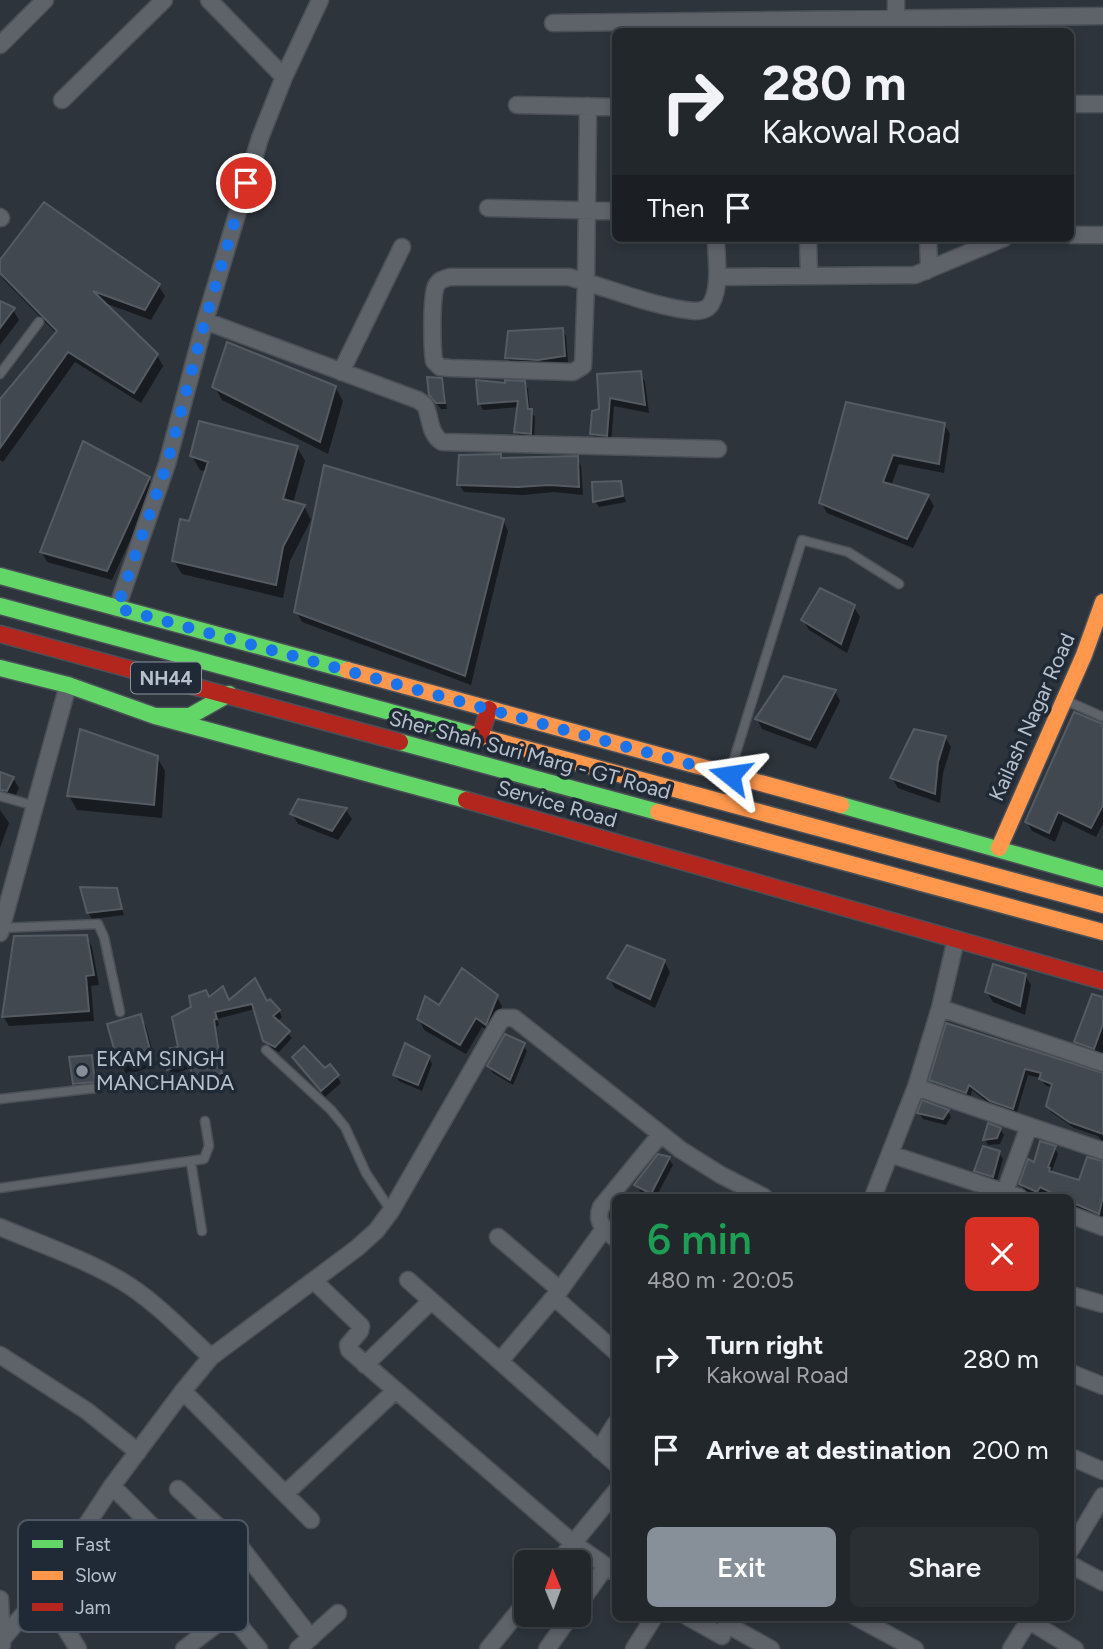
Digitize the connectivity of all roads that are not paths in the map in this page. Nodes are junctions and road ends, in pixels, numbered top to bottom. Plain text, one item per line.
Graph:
1 (45, 0) edge
2 (164, 0) edge
3 (209, 0) edge
4 (320, 0) edge
5 (896, 0) edge
6 (1103, 16) edge
7 (897, 18) junction
8 (554, 23) dead end
9 (0, 45) edge
10 (284, 77) junction
11 (62, 100) dead end
12 (1074, 104) edge
13 (1103, 104) edge
14 (517, 105) dead end
15 (588, 106) junction
16 (612, 107) edge
17 (488, 208) dead end
18 (587, 211) junction
19 (612, 211) edge
20 (1074, 235) edge
21 (1103, 235) edge
22 (716, 242) edge
23 (808, 242) edge
24 (928, 242) edge
25 (995, 242) edge
26 (402, 247) dead end
27 (926, 271) junction
28 (808, 276) junction
29 (717, 277) junction
30 (586, 282) junction
31 (205, 321) junction
32 (39, 322) dead end
33 (341, 372) junction
34 (0, 374) edge
35 (718, 449) dead end
36 (0, 576) edge
37 (899, 584) dead end
38 (1103, 602) edge
39 (0, 607) edge
40 (117, 608) junction
41 (0, 634) edge
42 (0, 668) edge
43 (68, 685) junction
44 (229, 694) junction
45 (1064, 699) junction
46 (489, 709) junction
47 (155, 716) junction
48 (1103, 717) edge
49 (480, 737) junction
50 (730, 775) junction
51 (0, 796) edge
52 (35, 806) junction
53 (999, 848) junction
54 (1103, 879) edge
55 (1103, 905) edge
56 (1, 931) edge
57 (1103, 932) edge
58 (956, 939) junction
59 (1103, 981) edge
60 (940, 1008) junction
61 (120, 1012) dead end
62 (266, 1050) dead end
63 (1103, 1063) edge
64 (916, 1087) junction
65 (96, 1088) dead end
66 (0, 1099) edge
67 (205, 1121) dead end
68 (1029, 1126) junction
69 (660, 1135) junction
70 (1103, 1151) edge
71 (890, 1154) junction
72 (191, 1163) junction
73 (0, 1188) edge
74 (758, 1194) edge
75 (874, 1194) edge
76 (1006, 1194) edge
77 (1009, 1194) edge
78 (391, 1211) junction
79 (1074, 1217) edge
80 (0, 1227) edge
81 (1103, 1227) edge
82 (202, 1231) dead end
83 (610, 1234) edge
84 (498, 1237) dead end
85 (408, 1280) dead end
86 (314, 1281) junction
87 (557, 1294) junction
88 (1074, 1296) edge
89 (431, 1301) junction
90 (1103, 1304) edge
91 (612, 1348) edge
92 (0, 1355) edge
93 (211, 1357) junction
94 (500, 1361) junction
95 (365, 1365) junction
96 (1074, 1374) edge
97 (1103, 1386) edge
98 (183, 1391) junction
99 (395, 1391) junction
100 (612, 1429) edge
101 (599, 1450) junction
102 (138, 1452) junction
103 (1074, 1458) edge
104 (612, 1461) edge
105 (1103, 1471) edge
106 (113, 1486) junction
107 (178, 1489) dead end
108 (285, 1494) junction
109 (612, 1496) edge
110 (1103, 1496) edge
111 (90, 1520) edge
112 (147, 1520) edge
113 (211, 1520) edge
114 (311, 1520) dead end
115 (1097, 1521) edge
116 (573, 1543) junction
117 (1074, 1546) edge
118 (567, 1550) edge
119 (248, 1557) edge
120 (1074, 1567) edge
121 (611, 1570) edge
122 (1103, 1582) edge
123 (592, 1590) edge
124 (0, 1599) edge
125 (338, 1613) dead end
126 (514, 1617) edge
127 (652, 1621) edge
128 (697, 1621) edge
129 (863, 1621) edge
130 (1025, 1621) edge
131 (1032, 1621) edge
132 (18, 1623) edge
133 (562, 1628) edge
134 (68, 1632) edge
135 (206, 1632) edge
136 (245, 1632) edge
137 (723, 1632) edge
138 (311, 1638) junction
139 (2, 1644) edge
140 (78, 1649) edge
141 (184, 1649) edge
142 (259, 1649) edge
143 (298, 1649) edge
144 (488, 1649) edge
145 (547, 1649) edge
146 (634, 1649) edge
147 (771, 1649) edge
148 (915, 1649) edge
149 (1011, 1649) edge
150 (1075, 1649) edge

1 - 9 street
2 - 11 street
3 - 10 street
4 - 10 street
5 - 7 street
6 - 7 street
7 - 8 street
10 - 31 street
12 - 13 street
14 - 15 street
15 - 16 street
15 - 18 street
17 - 18 street
18 - 19 street
18 - 30 street
20 - 21 street
22 - 29 street
23 - 28 street
24 - 27 street
25 - 27 street
26 - 33 street
27 - 28 street
28 - 29 street
29 - 30 street
30 - 30 street
31 - 33 street
31 - 40 street
32 - 34 lane
33 - 35 street
36 - 40 main road
37 - 50 lane
38 - 45 main road, Kailash Nagar Road
39 - 49 main road, NH44
40 - 46 main road
41 - 44 main road, NH44
42 - 43 main road, Service Road
43 - 47 main road, Service Road
43 - 52 street
44 - 47 main road
44 - 57 main road, Sher Shah Suri Marg - GT Road / NH44
45 - 48 lane
45 - 53 main road, Kailash Nagar Road
46 - 49 main road
46 - 50 main road
47 - 58 main road, Service Road
49 - 55 main road, Sher Shah Suri Marg - GT Road / NH44
50 - 53 main road
51 - 52 lane
52 - 56 street
53 - 54 main road
56 - 61 lane
58 - 59 main road, Service Road
58 - 60 street
60 - 63 street
60 - 64 street
62 - 78 lane
64 - 68 street
64 - 71 street
65 - 66 lane
67 - 72 lane
68 - 70 street
68 - 77 street
69 - 74 street
69 - 78 street
69 - 83 street
71 - 75 street
71 - 76 street
72 - 73 lane
72 - 82 lane
78 - 86 street
79 - 81 street
80 - 93 street
83 - 87 street
84 - 87 street
85 - 89 street
86 - 93 street
86 - 95 street
87 - 91 street
87 - 94 street
88 - 90 street
89 - 94 street
89 - 95 street
92 - 102 street
93 - 98 street
94 - 101 street
95 - 99 street
96 - 97 street
98 - 102 street
98 - 108 street
99 - 108 street
99 - 116 street
100 - 101 street
101 - 104 street
102 - 106 street
103 - 105 street
106 - 111 street
106 - 112 street
107 - 113 street
108 - 114 street
109 - 116 street
110 - 115 street
115 - 117 street
116 - 118 street
116 - 121 street
119 - 138 street
120 - 122 street
121 - 123 street
124 - 139 street
125 - 138 street
126 - 144 street
127 - 146 street
128 - 137 street
129 - 148 street
130 - 149 street
131 - 150 street
132 - 139 street
133 - 145 street
134 - 140 street
135 - 141 street
136 - 142 street
137 - 147 street
138 - 143 street

